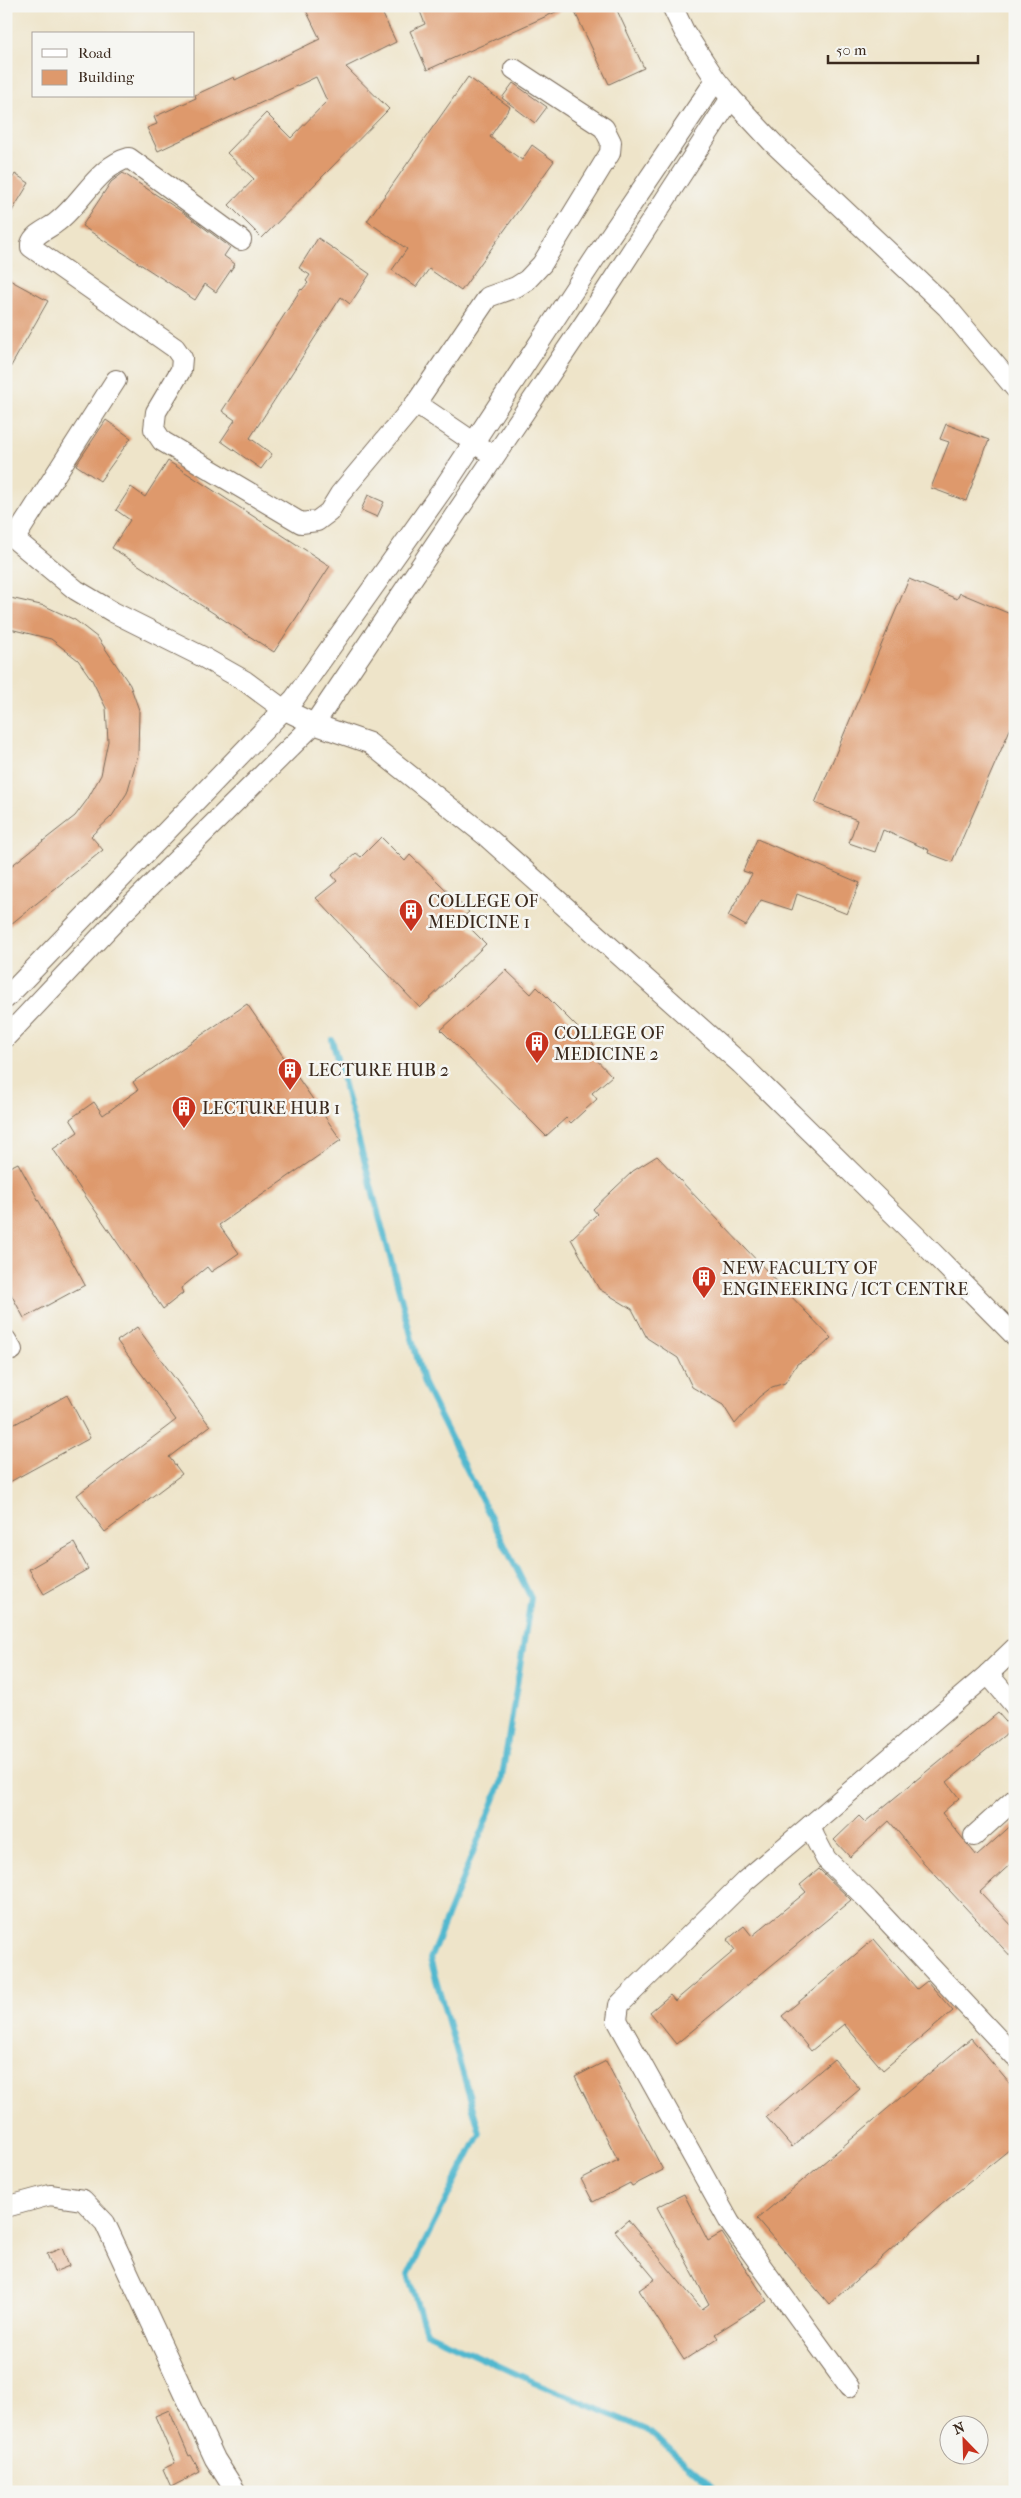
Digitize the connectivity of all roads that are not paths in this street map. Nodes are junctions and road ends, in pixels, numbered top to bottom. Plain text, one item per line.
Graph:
1 (672, 6) edge
2 (514, 69) dead end
3 (716, 80) junction
4 (731, 98) junction
5 (241, 240) dead end
6 (116, 380) dead end
7 (1015, 388) edge
8 (416, 403) junction
9 (473, 443) junction
10 (495, 457) junction
11 (10, 535) edge
12 (283, 709) junction
13 (314, 724) junction
14 (6, 998) edge
15 (6, 1036) edge
16 (1015, 1336) edge
17 (1014, 1650) edge
18 (988, 1674) junction
19 (1015, 1706) edge
20 (1015, 1799) edge
21 (811, 1825) junction
22 (974, 1836) dead end
23 (1015, 2057) edge
24 (6, 2207) edge
25 (850, 2387) dead end
26 (236, 2492) edge

1 - 3 street
2 - 8 street
3 - 4 street
3 - 9 street
4 - 7 street
4 - 10 street
5 - 8 street
6 - 11 street
8 - 9 street
9 - 10 street
9 - 12 street
10 - 13 street
11 - 12 street
12 - 13 street
12 - 14 street
13 - 15 street
13 - 16 street
17 - 18 street
18 - 19 street
18 - 21 street
20 - 22 street
21 - 23 street
21 - 25 street
24 - 26 street

